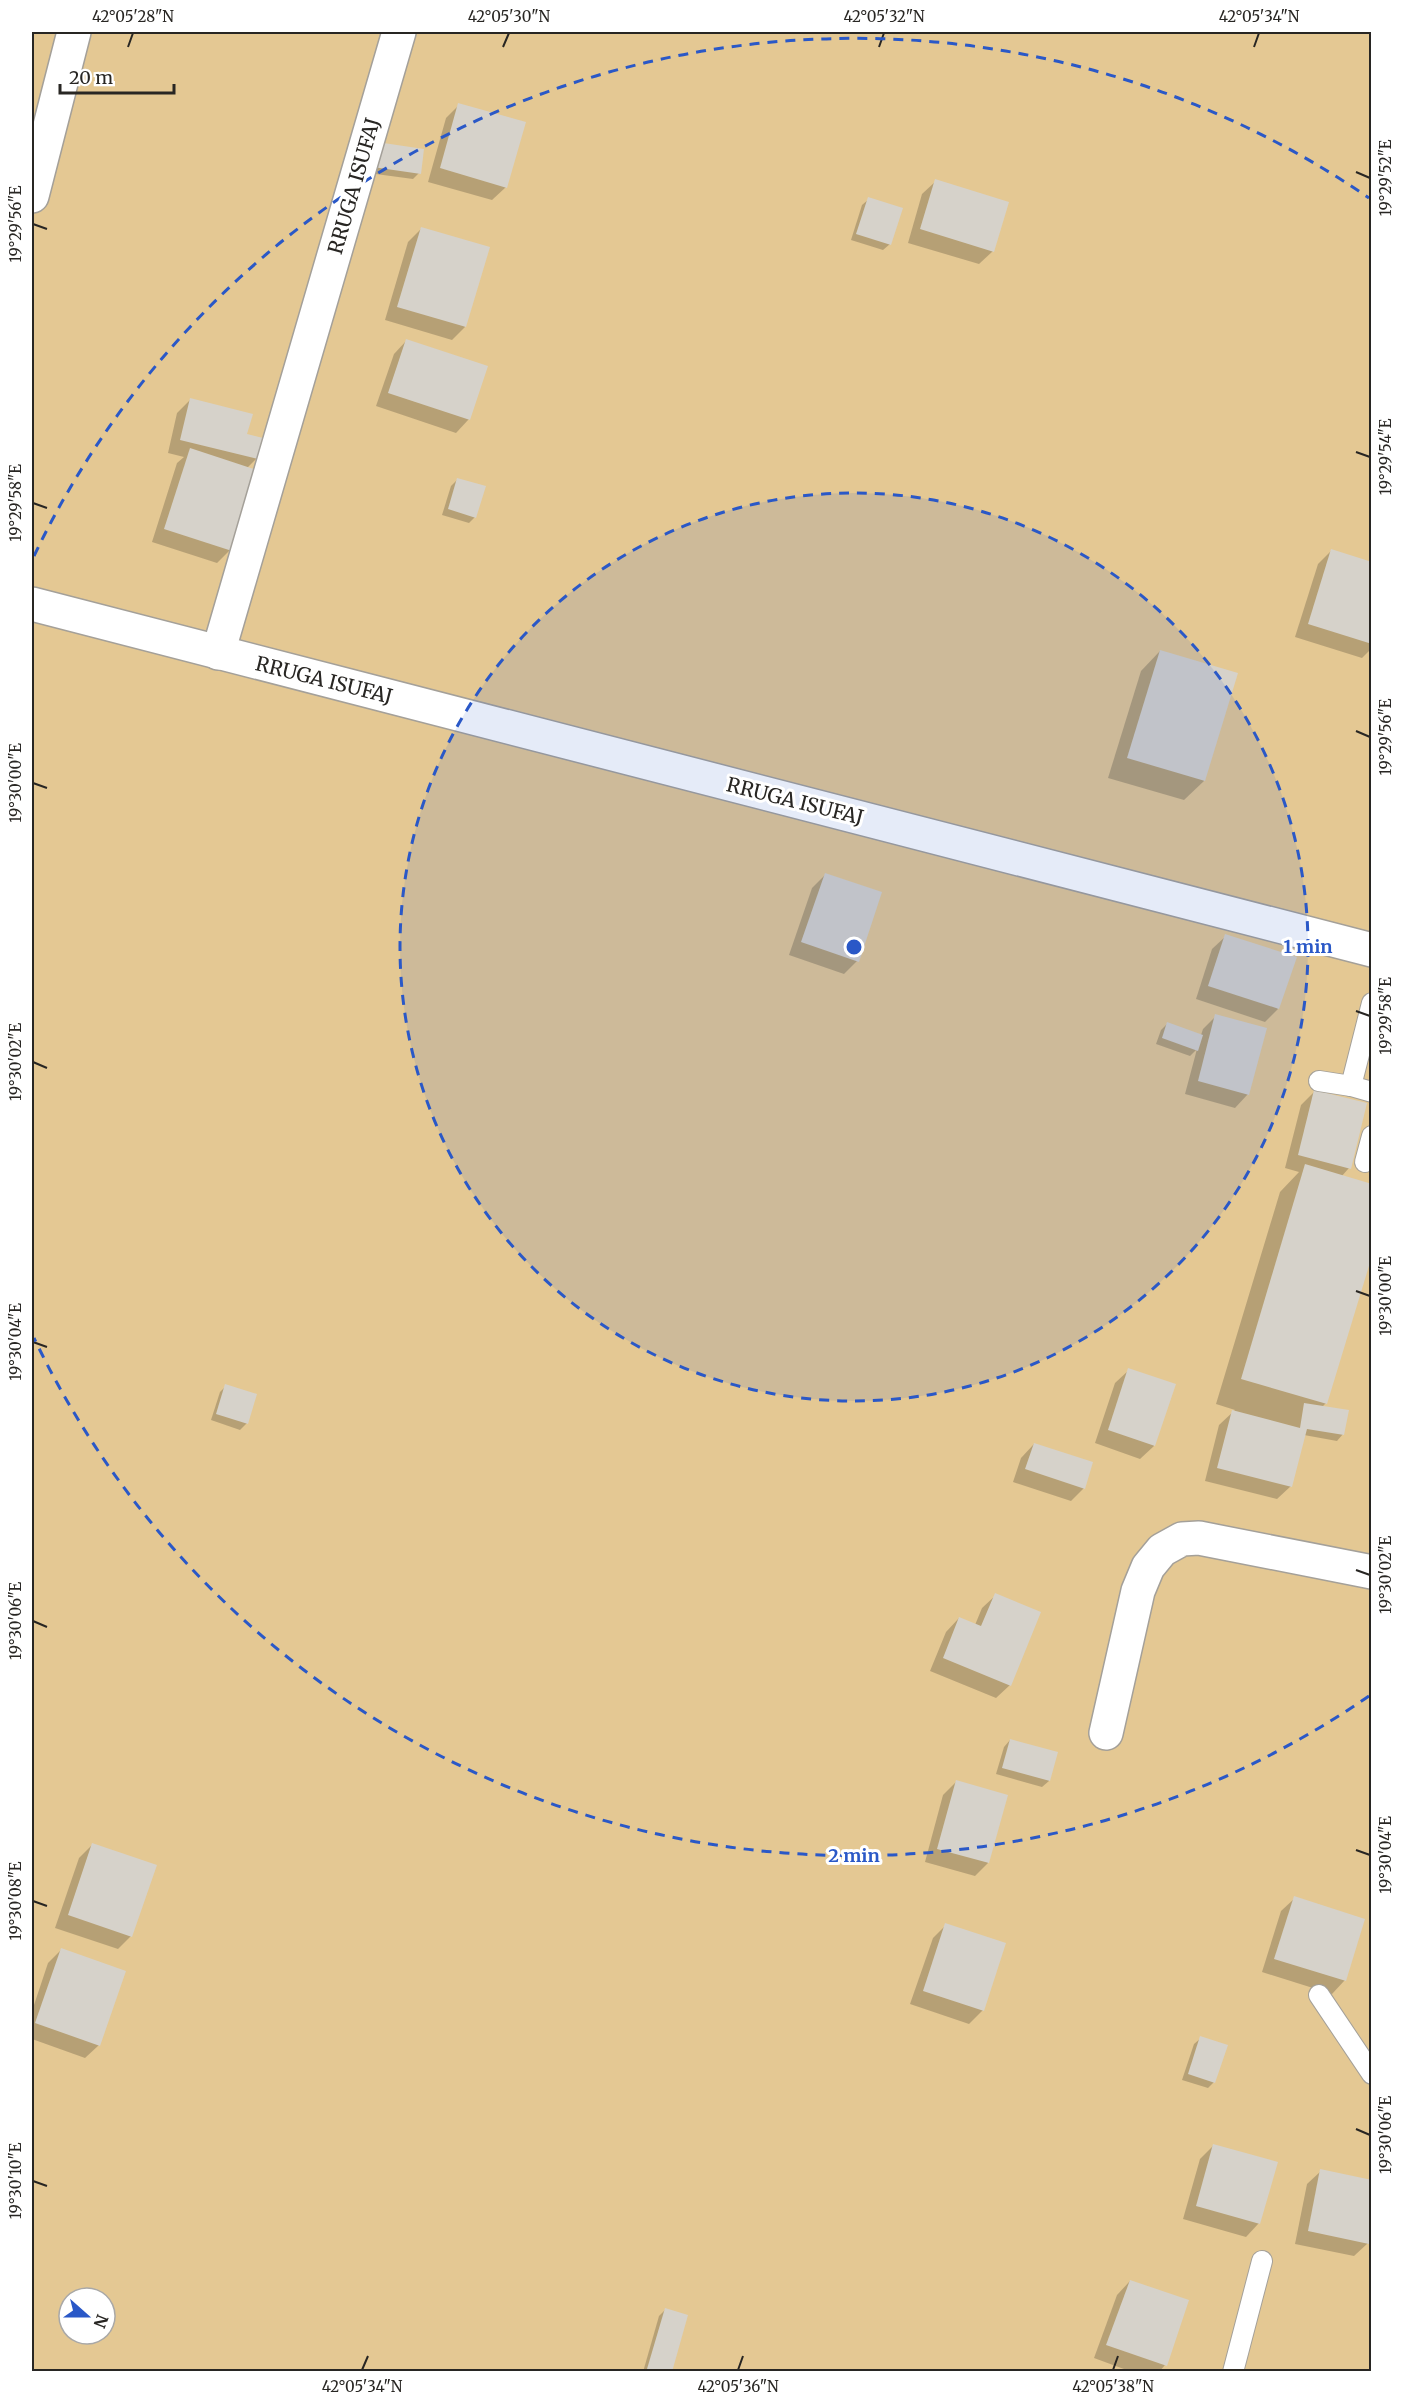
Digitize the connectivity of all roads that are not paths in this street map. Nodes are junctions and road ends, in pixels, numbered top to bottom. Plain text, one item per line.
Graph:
1 (74, 32) edge
2 (399, 32) edge
3 (32, 196) edge
4 (32, 604) edge
5 (218, 652) junction
6 (1371, 950) edge
7 (1371, 1003) edge
8 (1319, 1081) dead end
9 (1351, 1086) junction
10 (1371, 1092) edge
11 (1371, 1136) edge
12 (1365, 1162) dead end
13 (1371, 1572) edge
14 (1106, 1733) dead end
15 (1319, 1995) dead end
16 (1371, 2074) edge
17 (1262, 2261) dead end
18 (1233, 2372) edge

1 - 3 street
2 - 5 street, RRUGA ISUFAJ
4 - 5 street, RRUGA ISUFAJ
5 - 6 street, RRUGA ISUFAJ
7 - 9 lane
8 - 9 lane
9 - 10 lane
11 - 12 lane
13 - 14 street
15 - 16 lane
17 - 18 lane

